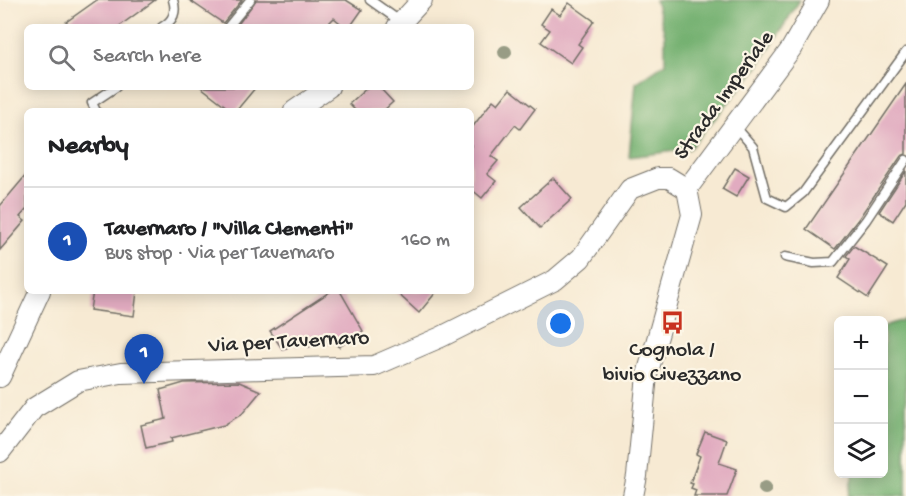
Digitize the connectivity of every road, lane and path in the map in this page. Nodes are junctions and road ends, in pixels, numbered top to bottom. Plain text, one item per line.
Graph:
1 (173, 0) edge
2 (250, 0) edge
3 (370, 0) edge
4 (422, 0) edge
5 (819, 0) edge
6 (167, 24) edge
7 (230, 24) edge
8 (398, 24) edge
9 (400, 24) edge
10 (906, 52) edge
11 (112, 90) edge
12 (325, 90) edge
13 (94, 108) edge
14 (298, 108) edge
15 (734, 125) junction
16 (906, 160) edge
17 (687, 189) junction
18 (784, 257) dead end
19 (39, 294) edge
20 (0, 377) edge
21 (0, 452) edge
22 (633, 496) edge

1 - 6 lane
2 - 7 lane
3 - 8 lane
4 - 9 street
5 - 15 street, Strada Imperiale
10 - 15 lane
11 - 13 lane
12 - 14 street
15 - 17 street, Strada Imperiale
16 - 18 lane
17 - 21 street, Via per Tavernaro
17 - 22 street
19 - 20 street

